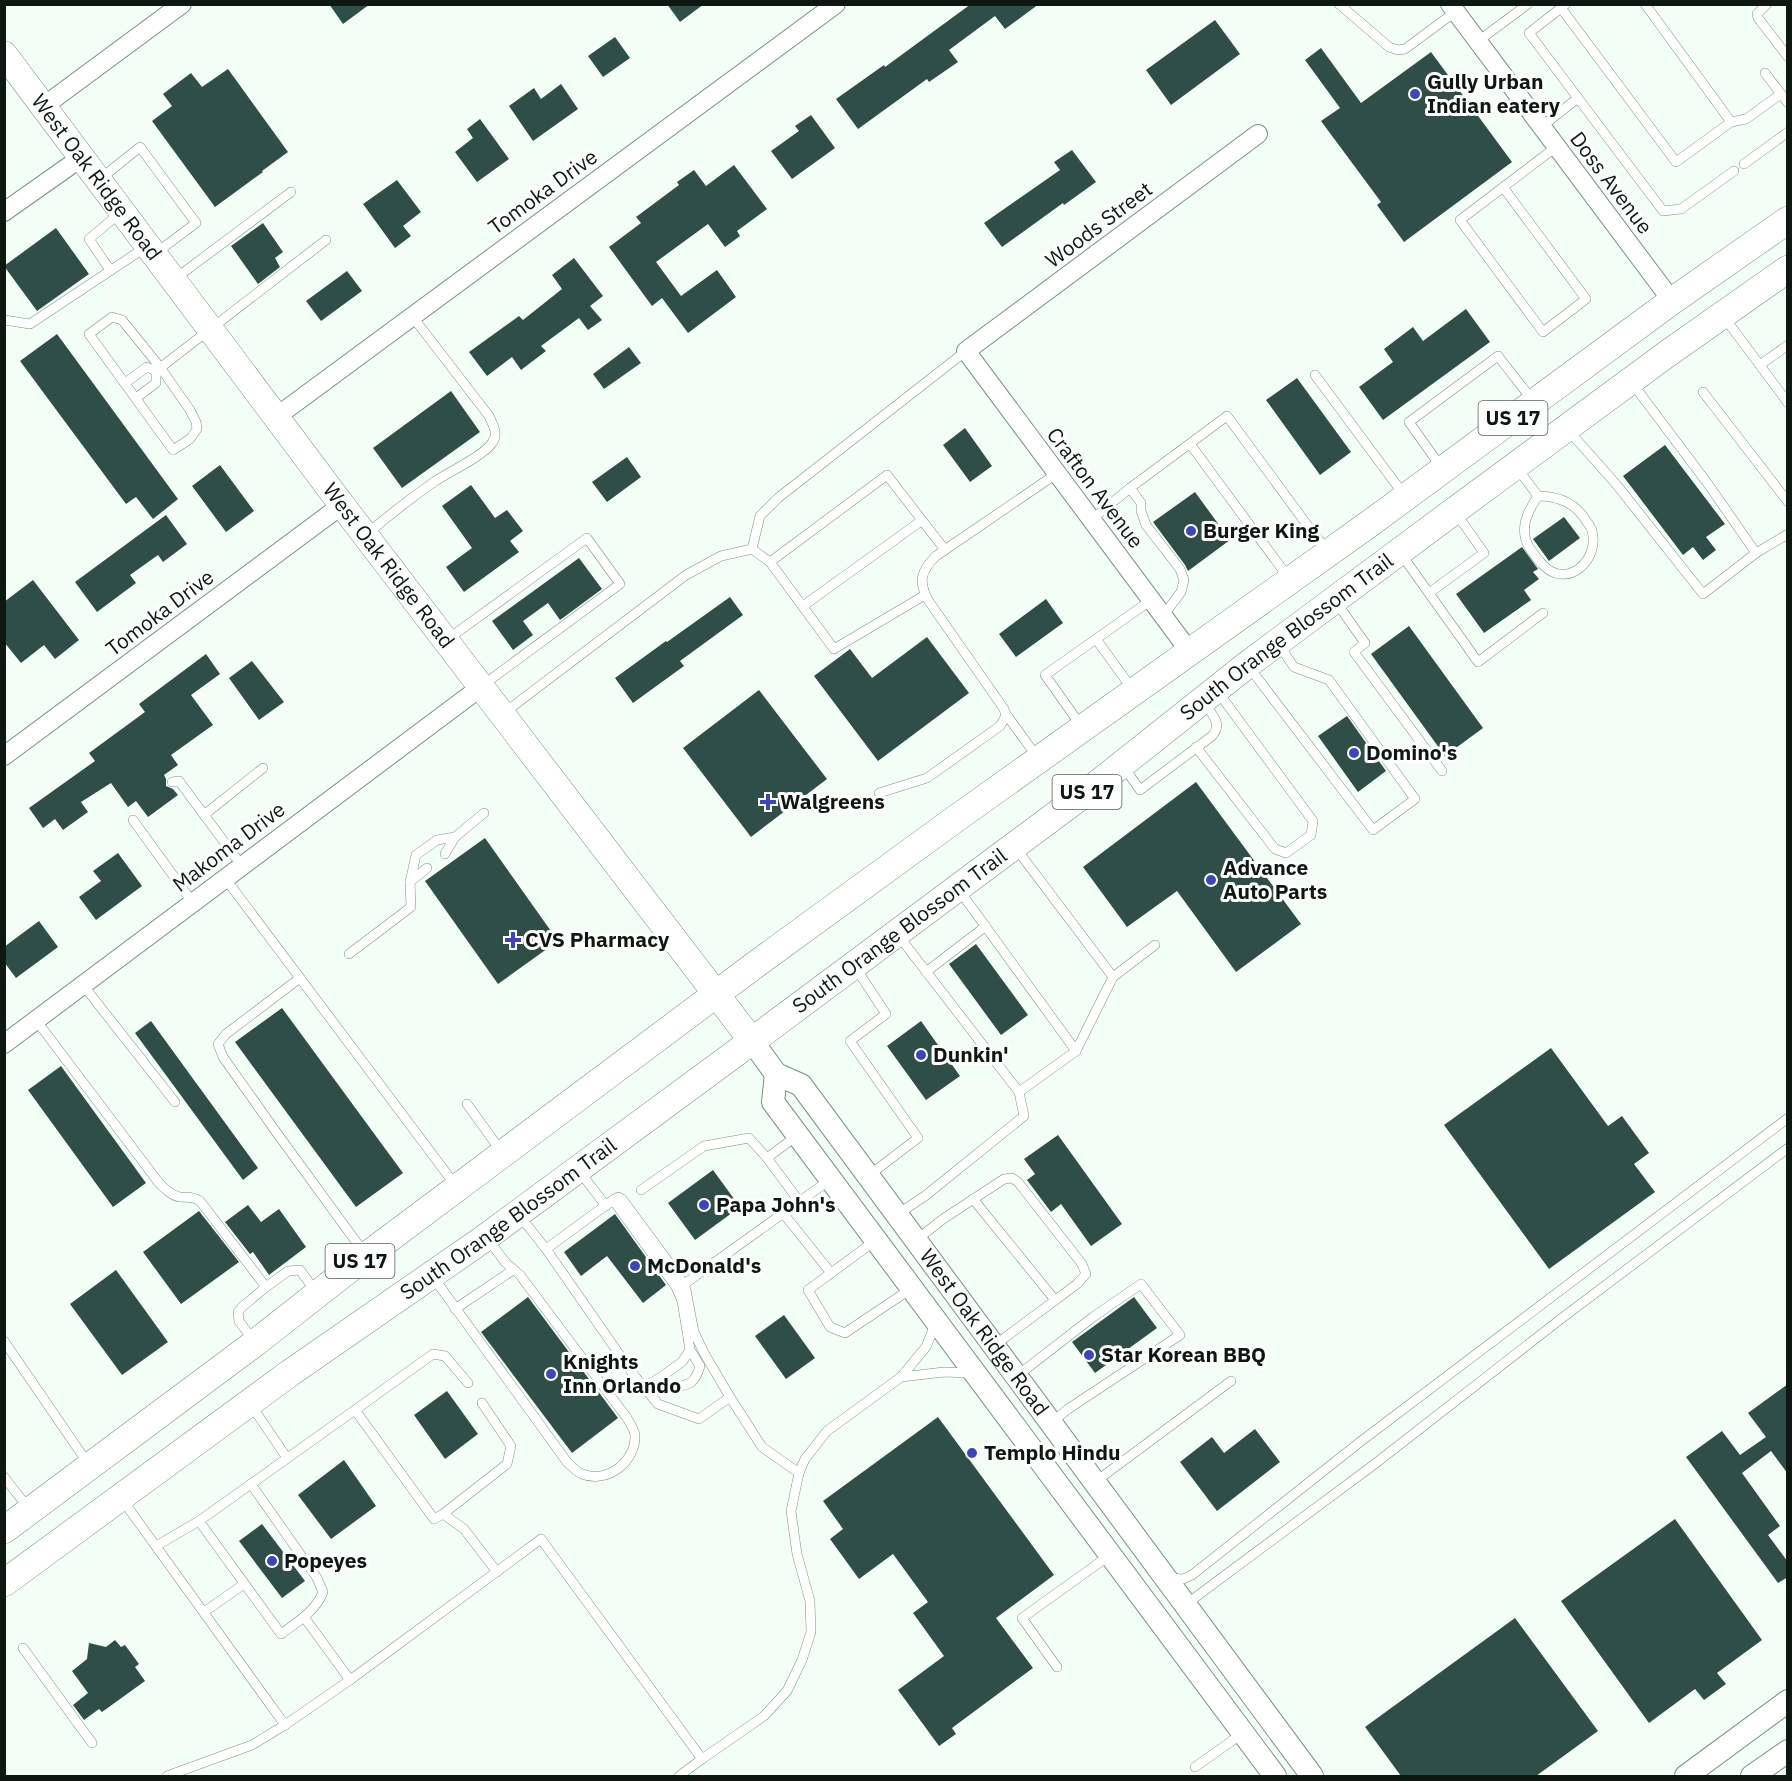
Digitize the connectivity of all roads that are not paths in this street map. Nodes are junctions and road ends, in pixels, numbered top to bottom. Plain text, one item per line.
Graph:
1 (182, 4) edge
2 (836, 4) edge
3 (1339, 4) edge
4 (1528, 4) edge
5 (1645, 4) edge
6 (1767, 4) edge
7 (1564, 6) edge
8 (1453, 8) edge
9 (1478, 42) junction
10 (4, 54) edge
11 (1788, 57) edge
12 (1766, 73) dead end
13 (1781, 94) junction
14 (1578, 98) junction
15 (1788, 103) edge
16 (44, 106) junction
17 (1731, 122) junction
18 (1541, 127) junction
19 (1788, 132) edge
20 (1258, 134) dead end
21 (1556, 147) junction
22 (81, 157) junction
23 (1744, 164) dead end
24 (1734, 171) dead end
25 (98, 180) junction
26 (1503, 187) junction
27 (291, 192) dead end
28 (4, 212) edge
29 (122, 212) junction
30 (1788, 220) edge
31 (327, 240) dead end
32 (151, 250) junction
33 (1788, 269) edge
34 (110, 270) junction
35 (173, 280) junction
36 (1672, 301) junction
37 (1723, 315) junction
38 (412, 316) junction
39 (4, 320) edge
40 (210, 329) junction
41 (1788, 345) edge
42 (966, 351) junction
43 (1667, 354) junction
44 (1760, 365) junction
45 (158, 369) junction
46 (1315, 375) dead end
47 (1630, 381) junction
48 (124, 383) junction
49 (1703, 392) dead end
50 (136, 398) junction
51 (1788, 402) edge
52 (1534, 403) junction
53 (276, 417) junction
54 (1567, 428) junction
55 (1190, 444) junction
56 (1515, 466) junction
57 (1443, 469) junction
58 (1056, 474) junction
59 (1130, 488) junction
60 (1538, 496) junction
61 (1406, 497) junction
62 (1788, 502) edge
63 (342, 505) junction
64 (1454, 511) junction
65 (1090, 520) junction
66 (921, 521) junction
67 (1788, 534) edge
68 (365, 535) junction
69 (752, 549) junction
70 (945, 550) junction
71 (1330, 552) junction
72 (1399, 552) junction
73 (1756, 554) junction
74 (770, 562) junction
75 (1290, 580) junction
76 (1429, 594) junction
77 (925, 595) junction
78 (1151, 600) junction
79 (1334, 600) junction
80 (803, 606) junction
81 (1543, 613) dead end
82 (1163, 616) junction
83 (1096, 639) junction
84 (446, 641) junction
85 (1278, 643) junction
86 (1190, 652) junction
87 (1247, 665) junction
88 (481, 687) junction
89 (1134, 692) junction
90 (1210, 695) junction
91 (1006, 714) junction
92 (502, 715) junction
93 (1083, 728) junction
94 (1196, 747) junction
95 (4, 756) edge
96 (1038, 759) junction
97 (1121, 765) junction
98 (263, 768) dead end
99 (1442, 771) dead end
100 (172, 782) dead end
101 (879, 793) dead end
102 (484, 813) dead end
103 (204, 815) junction
104 (133, 820) dead end
105 (455, 837) junction
106 (1014, 845) junction
107 (446, 854) dead end
108 (242, 866) junction
109 (427, 868) dead end
110 (225, 879) junction
111 (410, 882) junction
112 (958, 888) junction
113 (193, 903) junction
114 (986, 926) junction
115 (897, 933) junction
116 (1155, 945) dead end
117 (349, 954) dead end
118 (854, 965) junction
119 (926, 972) junction
120 (1113, 977) junction
121 (300, 978) junction
122 (83, 985) junction
123 (717, 994) junction
124 (36, 1020) junction
125 (752, 1041) junction
126 (4, 1044) edge
127 (1076, 1051) junction
128 (776, 1074) junction
129 (1019, 1092) junction
130 (175, 1102) dead end
131 (467, 1104) dead end
132 (1788, 1118) edge
133 (798, 1135) junction
134 (1788, 1148) edge
135 (502, 1153) junction
136 (767, 1158) junction
137 (578, 1169) junction
138 (868, 1176) junction
139 (831, 1179) junction
140 (457, 1187) junction
141 (641, 1190) dead end
142 (973, 1199) junction
143 (799, 1201) junction
144 (609, 1203) junction
145 (518, 1213) junction
146 (783, 1213) junction
147 (896, 1216) junction
148 (486, 1236) junction
149 (876, 1240) junction
150 (915, 1241) junction
151 (546, 1250) junction
152 (366, 1256) junction
153 (513, 1270) junction
154 (831, 1273) junction
155 (432, 1275) junction
156 (683, 1285) junction
157 (266, 1287) junction
158 (912, 1288) junction
159 (318, 1294) junction
160 (1055, 1300) junction
161 (455, 1309) junction
162 (936, 1320) junction
163 (4, 1341) edge
164 (255, 1343) junction
165 (994, 1345) junction
166 (690, 1350) junction
167 (975, 1374) junction
168 (1017, 1376) junction
169 (901, 1377) junction
170 (658, 1380) junction
171 (1231, 1381) dead end
172 (468, 1383) dead end
173 (644, 1387) junction
174 (730, 1397) junction
175 (250, 1402) junction
176 (482, 1402) dead end
177 (355, 1410) junction
178 (1051, 1422) junction
179 (287, 1458) junction
180 (90, 1467) junction
181 (1046, 1468) junction
182 (799, 1473) junction
183 (4, 1477) edge
184 (1095, 1482) junction
185 (251, 1484) junction
186 (120, 1497) junction
187 (30, 1511) junction
188 (443, 1514) junction
189 (199, 1521) junction
190 (4, 1530) edge
191 (156, 1546) junction
192 (1110, 1555) junction
193 (497, 1572) junction
194 (1166, 1578) junction
195 (4, 1583) edge
196 (244, 1584) junction
197 (1185, 1605) junction
198 (204, 1612) junction
199 (304, 1617) junction
200 (23, 1648) dead end
201 (1057, 1667) dead end
202 (350, 1680) junction
203 (1788, 1701) edge
204 (285, 1725) junction
205 (1243, 1733) junction
206 (92, 1743) dead end
207 (1788, 1751) edge
208 (702, 1759) junction
209 (1195, 1767) dead end
210 (167, 1776) edge
211 (679, 1776) edge
212 (1275, 1776) edge
213 (1293, 1776) edge
214 (1312, 1776) edge
215 (1686, 1776) edge
216 (1752, 1776) edge

1 - 16 street
2 - 38 street, Tomoka Drive
3 - 8 lane
4 - 9 lane
5 - 17 lane
6 - 11 lane
7 - 14 lane
7 - 17 lane
8 - 9 street, Doss Avenue
9 - 18 street, Doss Avenue
10 - 16 main road, West Oak Ridge Road
12 - 13 lane
13 - 15 lane
13 - 17 lane
14 - 18 lane
14 - 24 lane
16 - 22 main road, West Oak Ridge Road
18 - 21 street, Doss Avenue
19 - 23 lane
20 - 42 street, Woods Street
21 - 26 lane
21 - 36 street, Doss Avenue
22 - 25 main road, West Oak Ridge Road
22 - 28 street
25 - 29 main road, West Oak Ridge Road
25 - 32 lane
26 - 26 lane
27 - 35 lane
29 - 32 main road, West Oak Ridge Road
29 - 34 lane
30 - 36 main road, South Orange Blossom Trail / US 17
31 - 40 lane
32 - 34 lane
32 - 35 main road, West Oak Ridge Road
33 - 37 main road, South Orange Blossom Trail / US 17
34 - 39 lane
35 - 40 main road, West Oak Ridge Road
36 - 43 main road
36 - 52 main road, South Orange Blossom Trail / US 17
37 - 43 main road, South Orange Blossom Trail / US 17
37 - 44 lane
38 - 53 street, Tomoka Drive
38 - 68 lane
40 - 45 lane
40 - 53 main road, West Oak Ridge Road
41 - 44 lane
42 - 58 street, Crafton Avenue
42 - 69 lane
43 - 47 main road, South Orange Blossom Trail / US 17
44 - 51 lane
45 - 48 lane
45 - 48 lane
45 - 50 lane
45 - 50 lane
46 - 61 lane
47 - 54 main road, South Orange Blossom Trail / US 17
47 - 73 lane
48 - 50 lane
49 - 62 lane
52 - 57 main road, South Orange Blossom Trail / US 17
52 - 57 lane
53 - 63 main road, West Oak Ridge Road
54 - 56 main road, South Orange Blossom Trail / US 17
54 - 73 lane
55 - 59 lane
55 - 71 lane
55 - 75 lane
56 - 60 lane
56 - 64 main road, South Orange Blossom Trail / US 17
57 - 61 main road, South Orange Blossom Trail / US 17
58 - 65 street, Crafton Avenue
58 - 70 lane
59 - 65 lane
59 - 82 lane
60 - 60 lane
61 - 71 main road, South Orange Blossom Trail / US 17
63 - 68 main road, West Oak Ridge Road
63 - 95 street, Tomoka Drive
64 - 72 main road, South Orange Blossom Trail / US 17
64 - 76 lane
65 - 78 street, Crafton Avenue
66 - 70 lane
66 - 74 lane
66 - 80 lane
67 - 73 lane
68 - 84 main road, West Oak Ridge Road
69 - 74 lane
69 - 92 lane
70 - 77 lane
71 - 75 main road, South Orange Blossom Trail / US 17
72 - 76 lane
72 - 79 main road, South Orange Blossom Trail / US 17
74 - 80 lane
75 - 86 main road, South Orange Blossom Trail / US 17
76 - 81 lane
77 - 80 lane
77 - 91 lane
78 - 82 street, Crafton Avenue
78 - 83 lane
79 - 85 main road, South Orange Blossom Trail / US 17
79 - 99 lane
82 - 86 street, Crafton Avenue
83 - 89 lane
83 - 93 lane
84 - 88 main road, West Oak Ridge Road
84 - 88 lane
85 - 87 main road, South Orange Blossom Trail / US 17
85 - 87 lane
86 - 89 main road, South Orange Blossom Trail / US 17
87 - 90 main road, South Orange Blossom Trail / US 17
88 - 92 main road, West Oak Ridge Road
88 - 108 street, Makoma Drive
89 - 93 main road, South Orange Blossom Trail / US 17
90 - 94 lane
90 - 94 lane
90 - 97 main road, South Orange Blossom Trail / US 17
91 - 96 lane
91 - 101 lane
92 - 123 main road, West Oak Ridge Road
93 - 96 main road, South Orange Blossom Trail / US 17
94 - 97 lane
96 - 123 main road, South Orange Blossom Trail / US 17
97 - 106 main road, South Orange Blossom Trail / US 17
98 - 103 lane
100 - 103 lane
102 - 105 lane
103 - 108 lane
104 - 113 lane
105 - 107 lane
105 - 111 lane
106 - 112 main road, South Orange Blossom Trail / US 17
106 - 120 lane
108 - 110 street, Makoma Drive
109 - 111 lane
110 - 113 street, Makoma Drive
110 - 121 lane
111 - 117 lane
112 - 114 lane
112 - 115 main road, South Orange Blossom Trail / US 17
113 - 122 street, Makoma Drive
114 - 119 lane
114 - 127 lane
115 - 118 main road, South Orange Blossom Trail / US 17
115 - 119 lane
116 - 120 lane
118 - 125 main road, South Orange Blossom Trail / US 17
118 - 138 lane
119 - 129 lane
120 - 127 lane
121 - 140 lane
121 - 152 lane
122 - 124 street, Makoma Drive
122 - 130 lane
123 - 125 main road, West Oak Ridge Road
123 - 135 main road, South Orange Blossom Trail / US 17
124 - 126 street, Makoma Drive
124 - 157 lane
125 - 128 street, West Oak Ridge Road
125 - 137 main road, South Orange Blossom Trail / US 17
127 - 129 lane
128 - 133 street, West Oak Ridge Road
128 - 138 street, West Oak Ridge Road
129 - 147 lane
131 - 135 lane
132 - 194 lane
133 - 136 lane
133 - 139 street, West Oak Ridge Road
134 - 197 lane
135 - 140 main road, South Orange Blossom Trail / US 17
136 - 141 lane
136 - 143 lane
137 - 144 lane
137 - 145 main road, South Orange Blossom Trail / US 17
138 - 147 street, West Oak Ridge Road
139 - 143 lane
139 - 149 street, West Oak Ridge Road
140 - 152 main road, South Orange Blossom Trail / US 17
142 - 150 lane
142 - 160 lane
142 - 160 lane
143 - 146 lane
144 - 151 lane
144 - 156 lane
144 - 166 lane
145 - 148 main road, South Orange Blossom Trail / US 17
145 - 151 lane
146 - 154 lane
146 - 156 lane
147 - 150 street, West Oak Ridge Road
148 - 153 lane
148 - 155 main road, South Orange Blossom Trail / US 17
149 - 154 lane
149 - 158 street, West Oak Ridge Road
150 - 165 street, West Oak Ridge Road
151 - 173 lane
152 - 159 main road, South Orange Blossom Trail / US 17
153 - 161 lane
153 - 161 lane
154 - 158 lane
155 - 161 lane
155 - 175 main road, South Orange Blossom Trail / US 17
156 - 174 lane
157 - 159 lane
157 - 164 lane
158 - 162 street, West Oak Ridge Road
159 - 164 main road, South Orange Blossom Trail / US 17
160 - 165 lane
162 - 167 street, West Oak Ridge Road
162 - 169 lane
163 - 180 lane
164 - 180 main road, South Orange Blossom Trail / US 17
165 - 168 street, West Oak Ridge Road
166 - 170 lane
166 - 170 lane
167 - 169 lane
167 - 181 street, West Oak Ridge Road
168 - 178 street, West Oak Ridge Road
168 - 178 lane
169 - 182 lane
170 - 173 lane
171 - 184 lane
172 - 177 lane
173 - 174 lane
174 - 182 lane
175 - 179 lane
175 - 186 main road, South Orange Blossom Trail / US 17
176 - 188 lane
177 - 179 lane
177 - 188 lane
178 - 184 street, West Oak Ridge Road
179 - 185 lane
180 - 187 main road, South Orange Blossom Trail / US 17
181 - 192 street, West Oak Ridge Road
181 - 197 street
182 - 208 lane
183 - 187 lane
184 - 194 street, West Oak Ridge Road
185 - 189 lane
185 - 199 lane
186 - 191 lane
186 - 195 main road, South Orange Blossom Trail / US 17
187 - 190 main road, South Orange Blossom Trail / US 17
188 - 193 lane
189 - 191 lane
189 - 196 lane
191 - 198 lane
192 - 201 lane
192 - 205 street, West Oak Ridge Road
193 - 202 lane
193 - 208 lane
194 - 197 street, West Oak Ridge Road
196 - 198 lane
196 - 199 lane
197 - 214 street, West Oak Ridge Road
198 - 204 lane
199 - 202 lane
200 - 206 lane
202 - 204 lane
203 - 215 street
204 - 210 lane
205 - 209 lane
205 - 212 street, West Oak Ridge Road
205 - 213 street
207 - 216 street
208 - 211 lane

